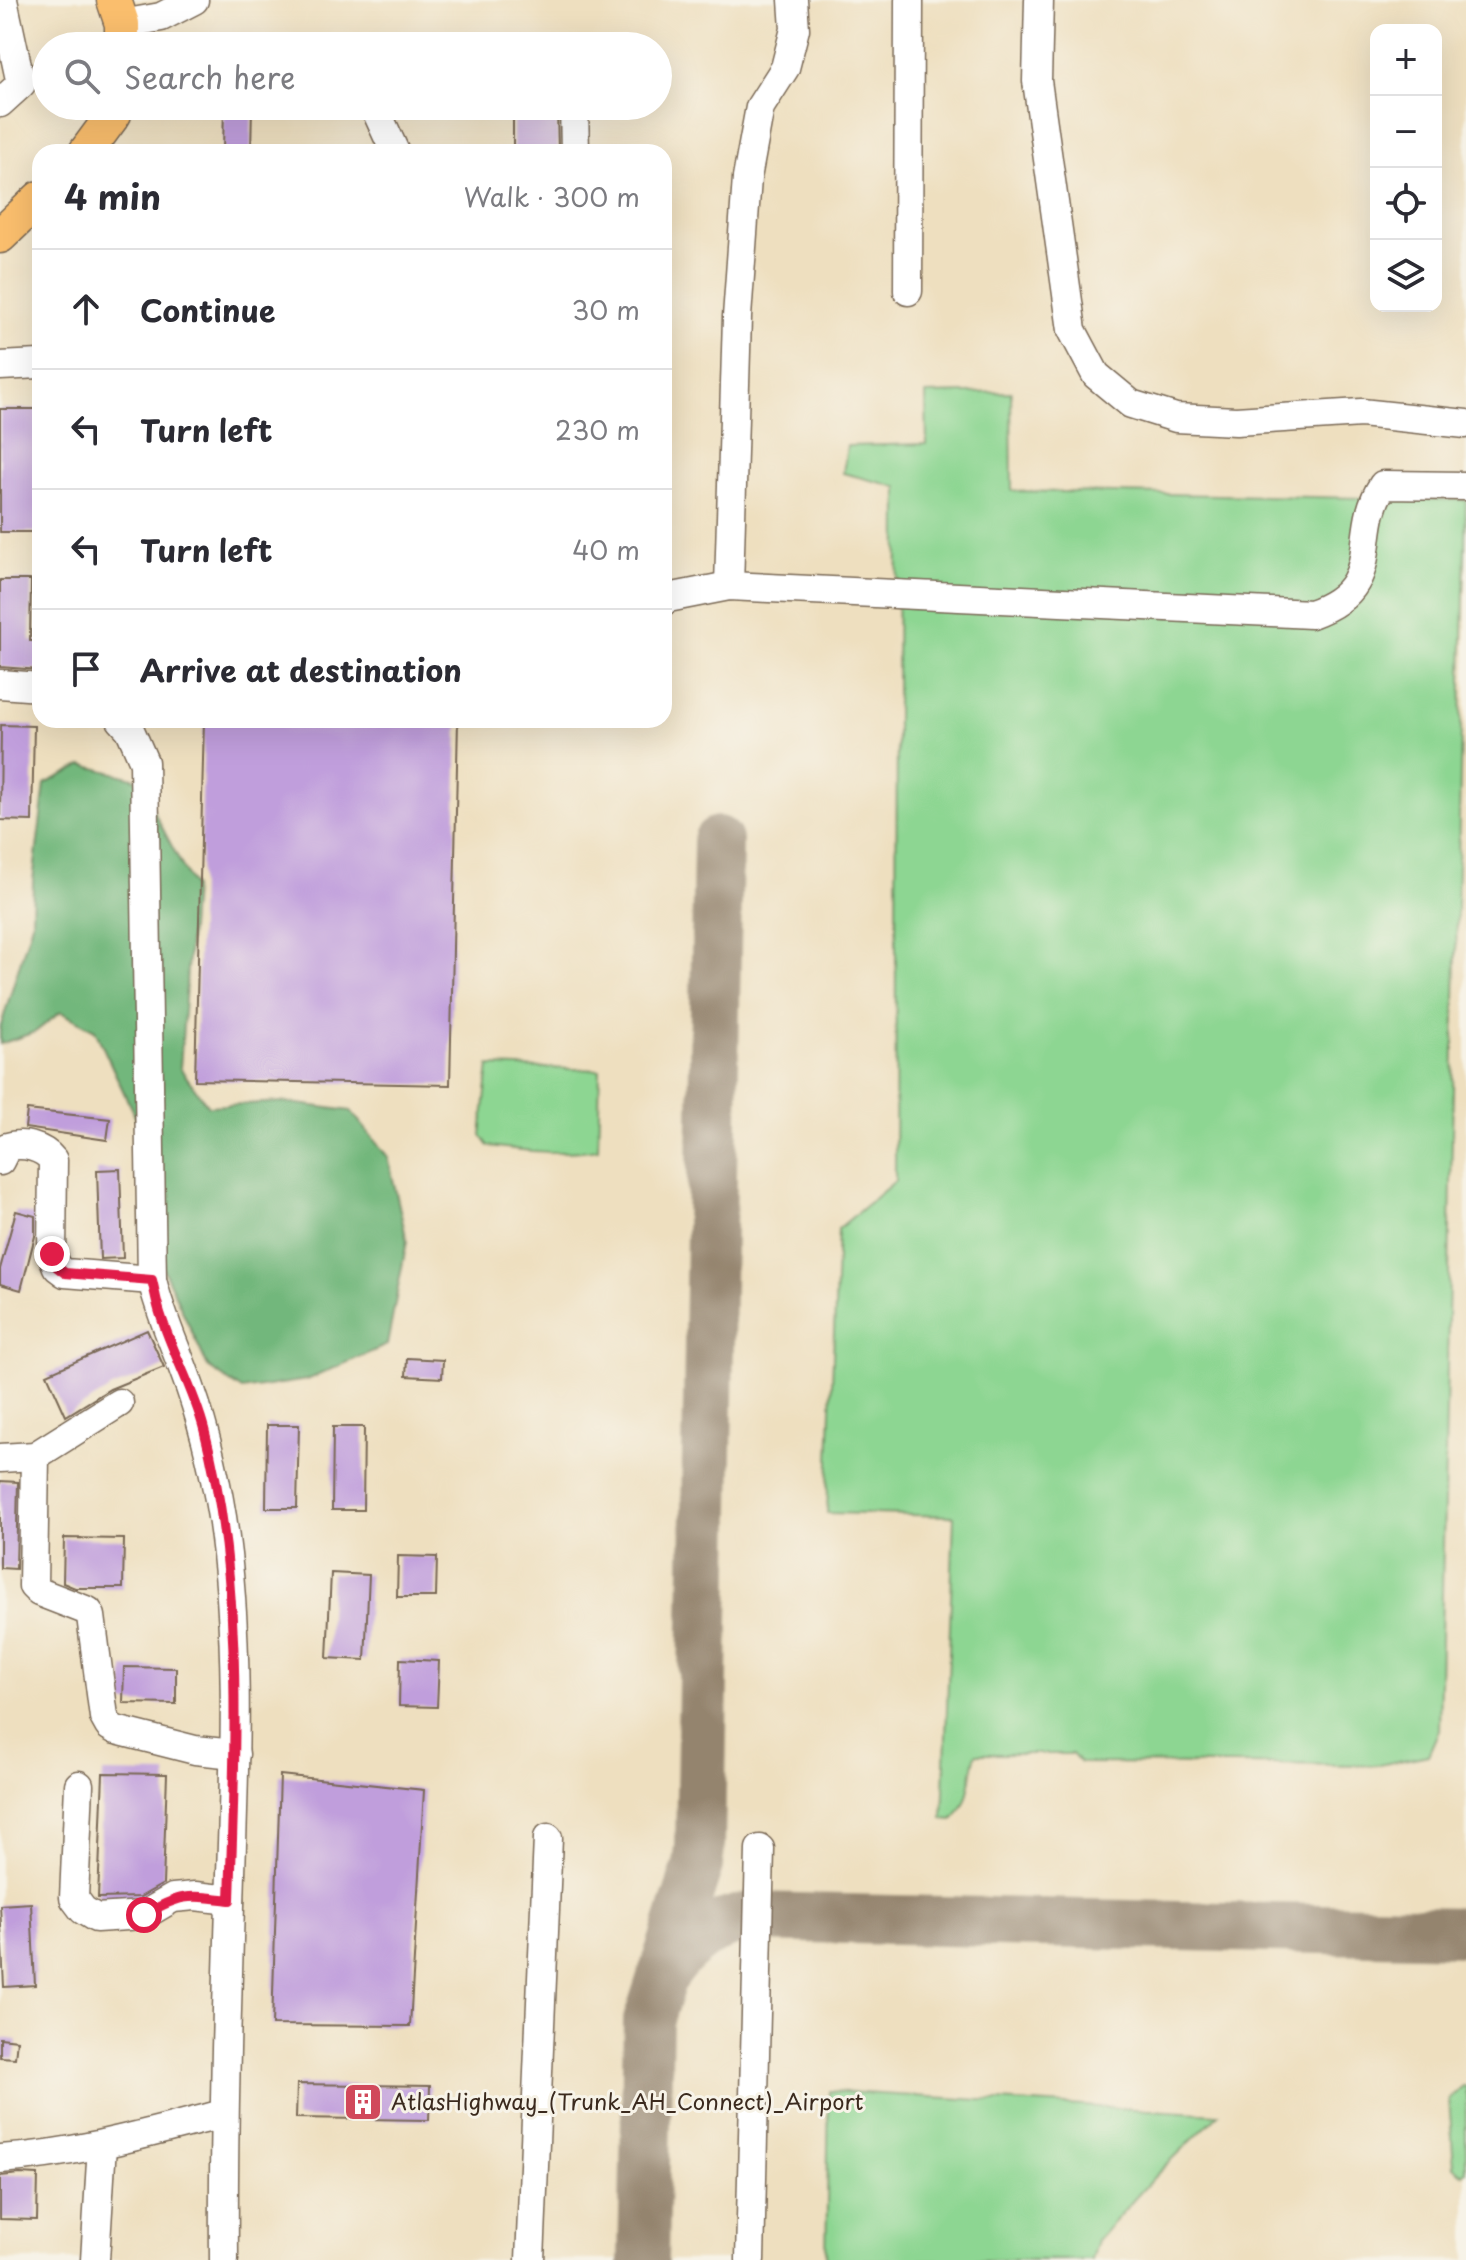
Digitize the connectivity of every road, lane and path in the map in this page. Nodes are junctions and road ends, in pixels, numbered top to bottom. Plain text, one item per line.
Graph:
1 (3, 0) edge
2 (194, 0) edge
3 (793, 0) edge
4 (909, 0) edge
5 (1039, 0) edge
6 (119, 23) edge
7 (0, 103) edge
8 (110, 120) edge
9 (380, 120) edge
10 (574, 120) edge
11 (92, 144) edge
12 (391, 144) edge
13 (575, 144) edge
14 (32, 206) edge
15 (0, 236) edge
16 (908, 291) dead end
17 (32, 364) edge
18 (0, 366) edge
19 (1466, 424) edge
20 (1466, 486) edge
21 (729, 586) junction
22 (672, 597) edge
23 (0, 684) edge
24 (32, 686) edge
25 (128, 728) edge
26 (0, 1161) edge
27 (152, 1280) junction
28 (119, 1403) dead end
29 (35, 1456) junction
30 (0, 1458) edge
31 (235, 1754) junction
32 (79, 1785) dead end
33 (548, 1838) dead end
34 (760, 1849) dead end
35 (230, 1900) junction
36 (223, 2114) junction
37 (102, 2145) junction
38 (0, 2159) edge
39 (95, 2260) edge
40 (224, 2260) edge
41 (530, 2260) edge
42 (750, 2260) edge

1 - 7 lane
2 - 6 lane
3 - 21 lane
4 - 16 lane
5 - 19 lane
8 - 11 main road
9 - 12 lane
10 - 13 lane
14 - 15 main road
17 - 18 lane
20 - 21 lane
21 - 22 lane
23 - 24 lane
25 - 27 lane
26 - 27 lane
27 - 31 lane
28 - 29 lane
29 - 30 lane
29 - 31 lane
31 - 35 lane
32 - 35 lane
33 - 41 lane
34 - 42 lane
35 - 36 lane
36 - 37 lane
36 - 40 lane
37 - 38 lane
37 - 39 lane

